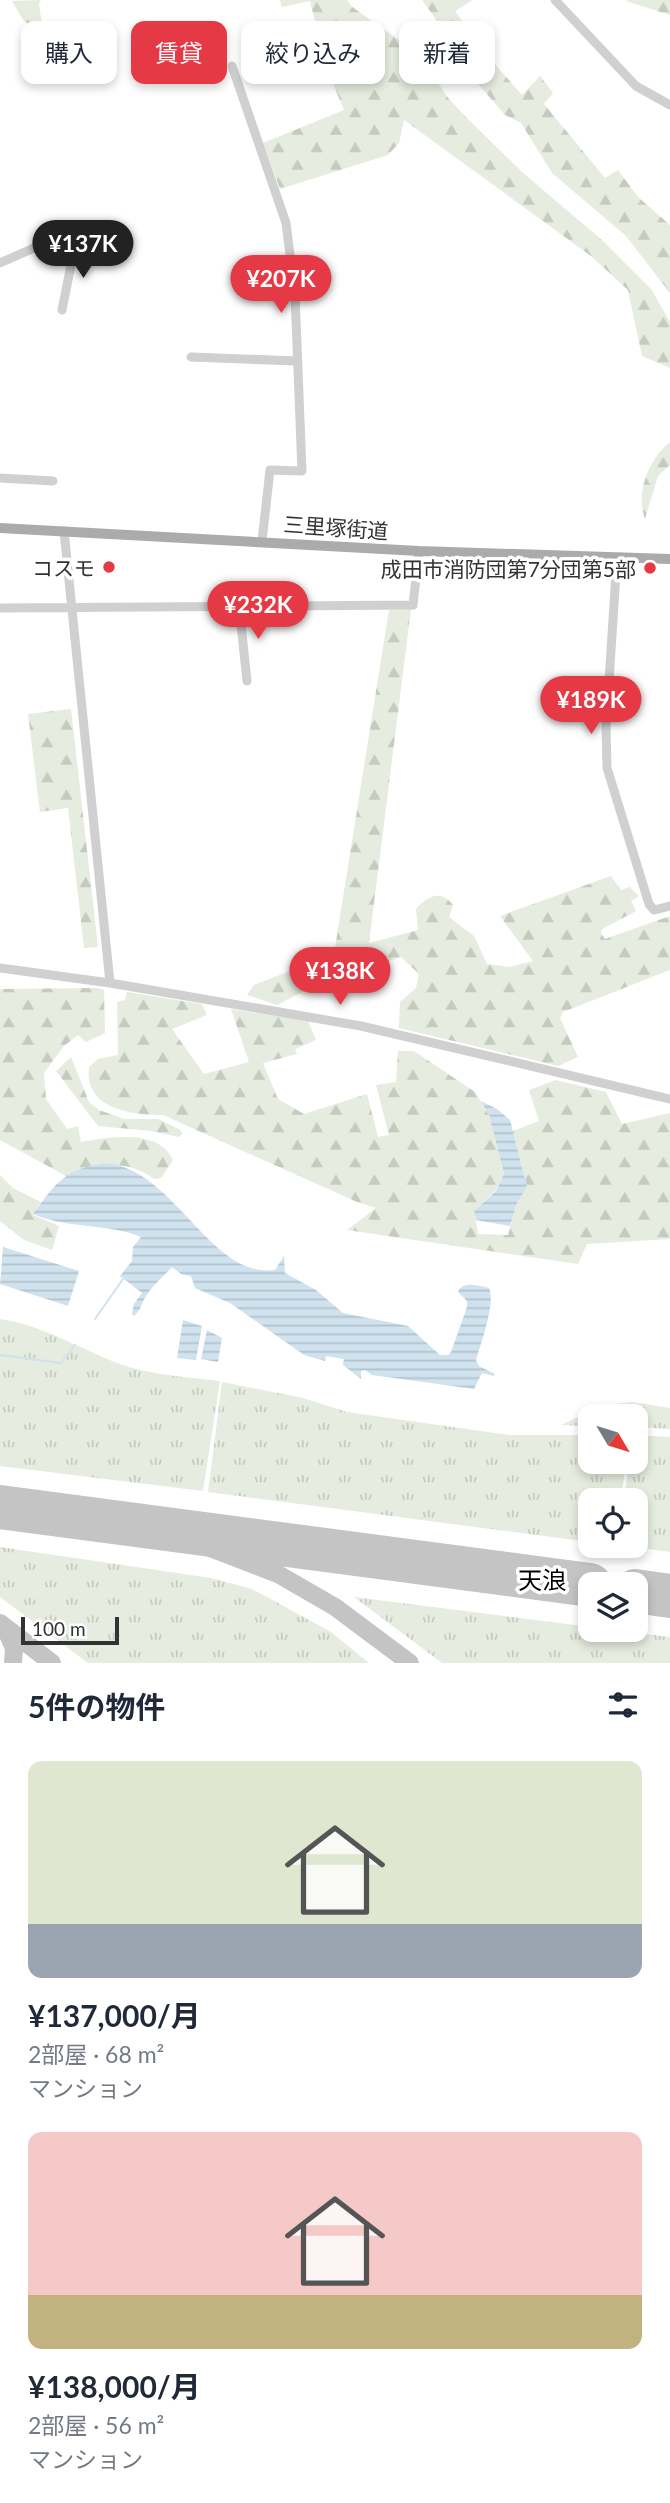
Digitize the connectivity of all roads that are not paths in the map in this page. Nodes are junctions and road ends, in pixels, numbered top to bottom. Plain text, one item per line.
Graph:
1 (555, 0) edge
2 (232, 66) dead end
3 (670, 105) edge
4 (75, 245) junction
5 (127, 252) dead end
6 (0, 263) edge
7 (62, 310) dead end
8 (191, 357) dead end
9 (297, 360) junction
10 (0, 478) edge
11 (52, 481) dead end
12 (0, 528) edge
13 (64, 531) junction
14 (262, 541) junction
15 (419, 551) junction
16 (617, 558) junction
17 (670, 559) edge
18 (239, 605) junction
19 (69, 607) junction
20 (0, 608) edge
21 (247, 681) dead end
22 (670, 906) edge
23 (0, 968) edge
24 (110, 983) junction
25 (670, 1099) edge

1 - 3 street
2 - 9 street
4 - 5 street
4 - 6 street
4 - 7 street
8 - 9 street
9 - 14 street
10 - 11 street
12 - 13 main road, 三里塚街道
13 - 14 main road, 三里塚街道
13 - 19 street
14 - 15 main road, 三里塚街道
15 - 16 main road, 三里塚街道
15 - 18 street
16 - 17 main road, 三里塚街道
16 - 22 street
18 - 19 street
18 - 21 street
19 - 20 street
19 - 24 street
23 - 24 street
24 - 25 street

